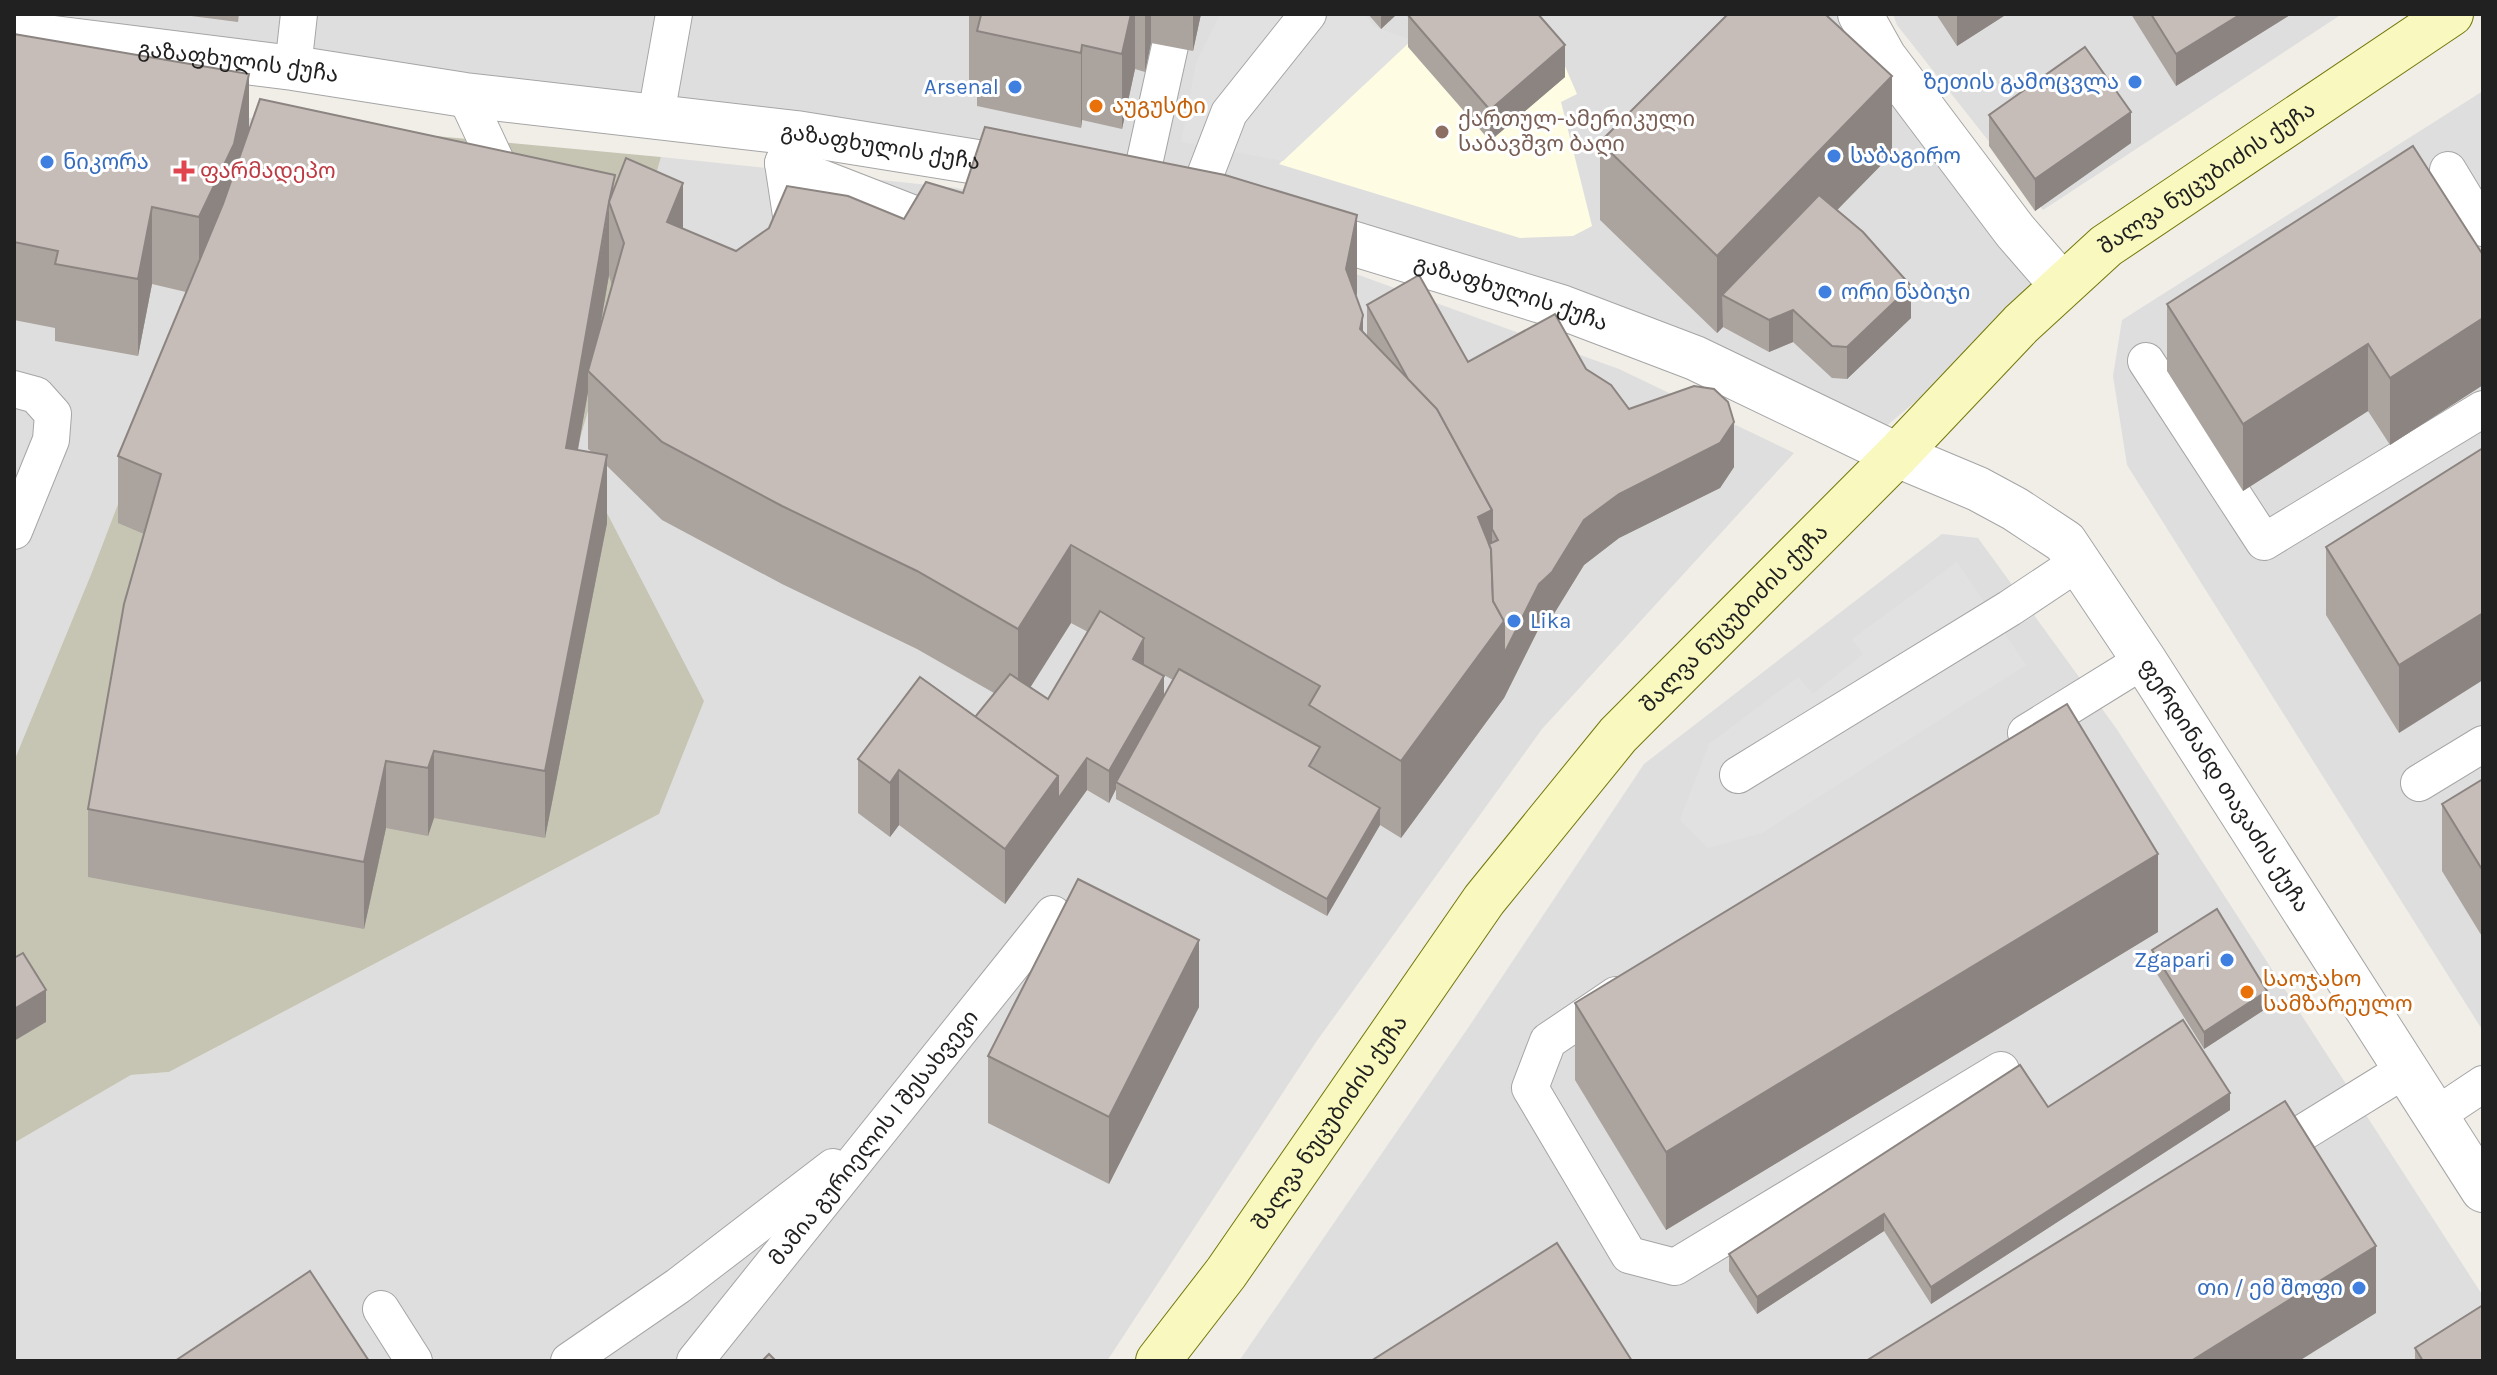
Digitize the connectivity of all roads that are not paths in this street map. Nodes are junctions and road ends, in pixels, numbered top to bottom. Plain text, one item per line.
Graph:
1 (299, 14) edge
2 (674, 14) edge
3 (1308, 14) edge
4 (1860, 14) edge
5 (2451, 14) edge
6 (14, 33) edge
7 (1170, 46) dead end
8 (293, 68) junction
9 (465, 95) junction
10 (656, 115) junction
11 (789, 148) junction
12 (2448, 170) dead end
13 (1139, 187) junction
14 (1197, 196) junction
15 (525, 222) edge
16 (2483, 228) edge
17 (833, 239) edge
18 (989, 241) edge
19 (2061, 284) junction
20 (2146, 361) dead end
21 (14, 389) edge
22 (2483, 409) edge
23 (1897, 455) junction
24 (14, 531) edge
25 (2079, 562) junction
26 (2144, 660) junction
27 (2483, 744) edge
28 (1998, 751) edge
29 (1738, 775) dead end
30 (2419, 783) dead end
31 (1053, 914) dead end
32 (1649, 973) edge
33 (2406, 1069) junction
34 (2001, 1070) dead end
35 (2483, 1084) edge
36 (2435, 1116) junction
37 (879, 1132) junction
38 (2236, 1174) edge
39 (2483, 1190) edge
40 (381, 1309) dead end
41 (414, 1361) edge
42 (569, 1361) edge
43 (695, 1361) edge
44 (1158, 1361) edge

1 - 8 lane
2 - 10 lane
3 - 14 lane
4 - 19 street
5 - 19 main road, შალვა ნუცუბიძის ქუჩა
6 - 8 street, გაზაფხულის ქუჩა
7 - 13 lane
8 - 9 street, გაზაფხულის ქუჩა
9 - 10 street, გაზაფხულის ქუჩა
9 - 15 lane
10 - 11 street, გაზაფხულის ქუჩა
11 - 13 street, გაზაფხულის ქუჩა
11 - 17 lane
11 - 18 lane
12 - 16 lane
13 - 14 street, გაზაფხულის ქუჩა
14 - 23 street, გაზაფხულის ქუჩა
19 - 23 main road, შალვა ნუცუბიძის ქუჩა
20 - 22 lane
21 - 24 lane
23 - 25 street, ფერდინანდ თავაძის ქუჩა
23 - 44 main road, შალვა ნუცუბიძის ქუჩა
25 - 26 street, ფერდინანდ თავაძის ქუჩა
25 - 29 lane
26 - 28 lane
26 - 33 street, ფერდინანდ თავაძის ქუჩა
27 - 30 lane
31 - 37 lane, მამია გურიელის I შესახვევი
32 - 34 lane
33 - 36 street, ფერდინანდ თავაძის ქუჩა
33 - 38 lane
35 - 36 lane
36 - 39 street, ფერდინანდ თავაძის ქუჩა
37 - 42 lane
37 - 43 lane, მამია გურიელის I შესახვევი
40 - 41 lane

